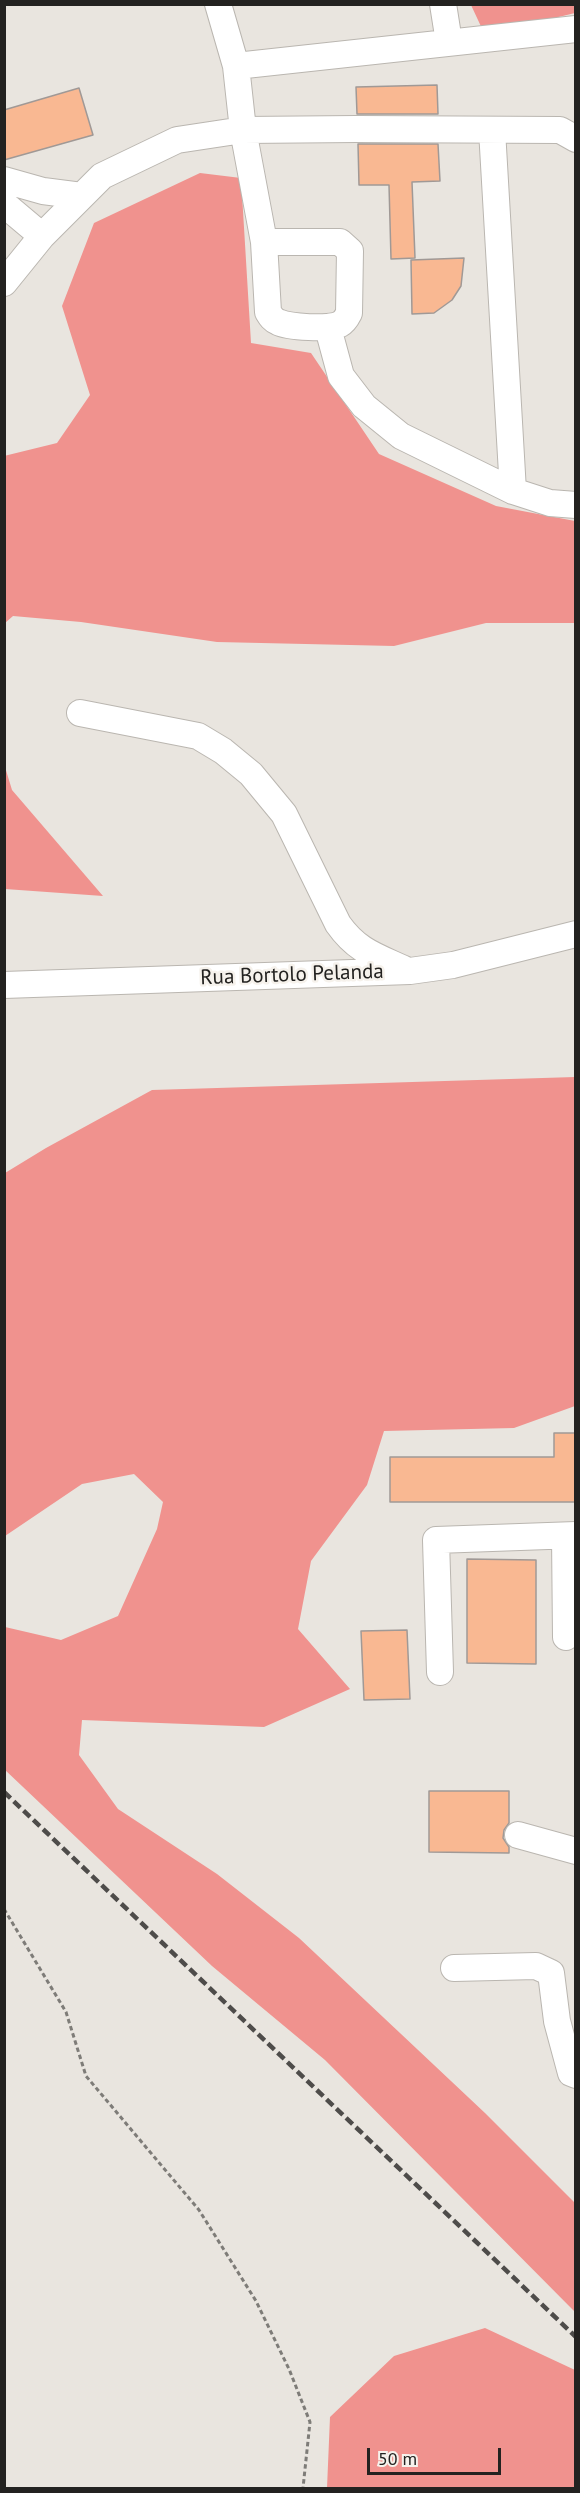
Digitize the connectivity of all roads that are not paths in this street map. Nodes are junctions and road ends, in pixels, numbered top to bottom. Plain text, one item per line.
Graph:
1 (218, 4) edge
2 (443, 4) edge
3 (576, 28) edge
4 (449, 42) junction
5 (236, 66) junction
6 (243, 130) junction
7 (492, 130) junction
8 (576, 139) edge
9 (4, 180) edge
10 (82, 196) junction
11 (4, 204) edge
12 (42, 236) junction
13 (264, 242) junction
14 (4, 283) edge
15 (328, 328) junction
16 (513, 491) junction
17 (576, 505) edge
18 (81, 713) dead end
19 (576, 934) edge
20 (410, 971) junction
21 (4, 985) edge
22 (570, 1535) edge
23 (566, 1637) dead end
24 (440, 1672) dead end
25 (518, 1835) dead end
26 (576, 1851) edge
27 (454, 1968) dead end
28 (576, 2075) edge

1 - 5 street
2 - 4 street
3 - 4 street
4 - 5 street
5 - 6 street
6 - 7 street
6 - 10 street
6 - 13 street
7 - 8 street
7 - 16 street
9 - 10 street
10 - 12 street
11 - 12 street
12 - 14 street
13 - 15 street
13 - 15 street
15 - 16 street
16 - 17 street
18 - 20 street
19 - 20 street, Rua Bortolo Pelanda
20 - 21 street, Rua Bortolo Pelanda
22 - 23 street
22 - 24 street
25 - 26 street
27 - 28 street

